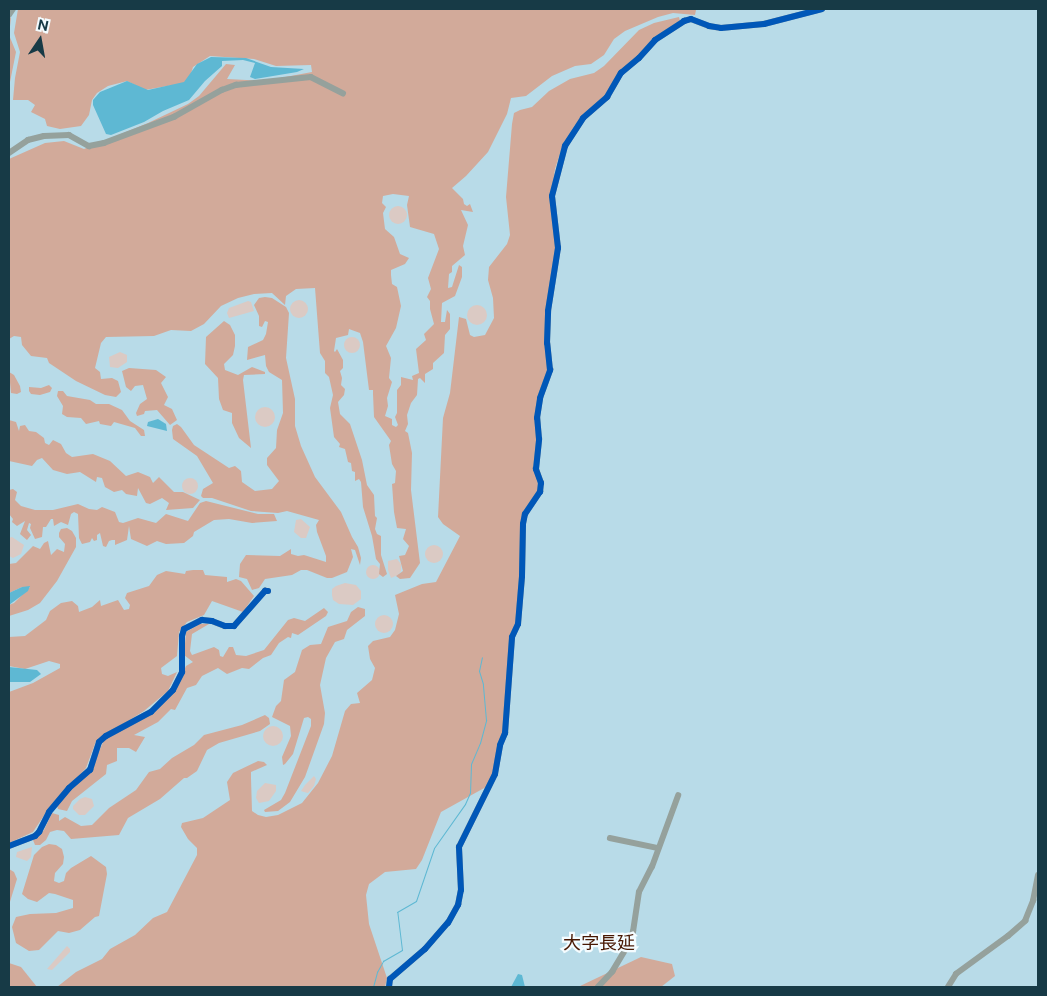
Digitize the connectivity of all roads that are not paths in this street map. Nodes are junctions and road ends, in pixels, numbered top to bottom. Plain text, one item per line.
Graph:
1 (12, 9) edge
2 (822, 9) edge
3 (9, 15) edge
4 (343, 93) dead end
5 (9, 153) edge
6 (268, 591) dead end
7 (678, 796) dead end
8 (610, 838) dead end
9 (9, 846) edge
10 (658, 848) junction
11 (1038, 876) edge
12 (389, 987) edge
13 (598, 987) edge
14 (948, 987) edge

1 - 3 street
2 - 12 street
4 - 5 street
6 - 9 street
7 - 10 street
8 - 10 street
10 - 13 street
11 - 14 street

